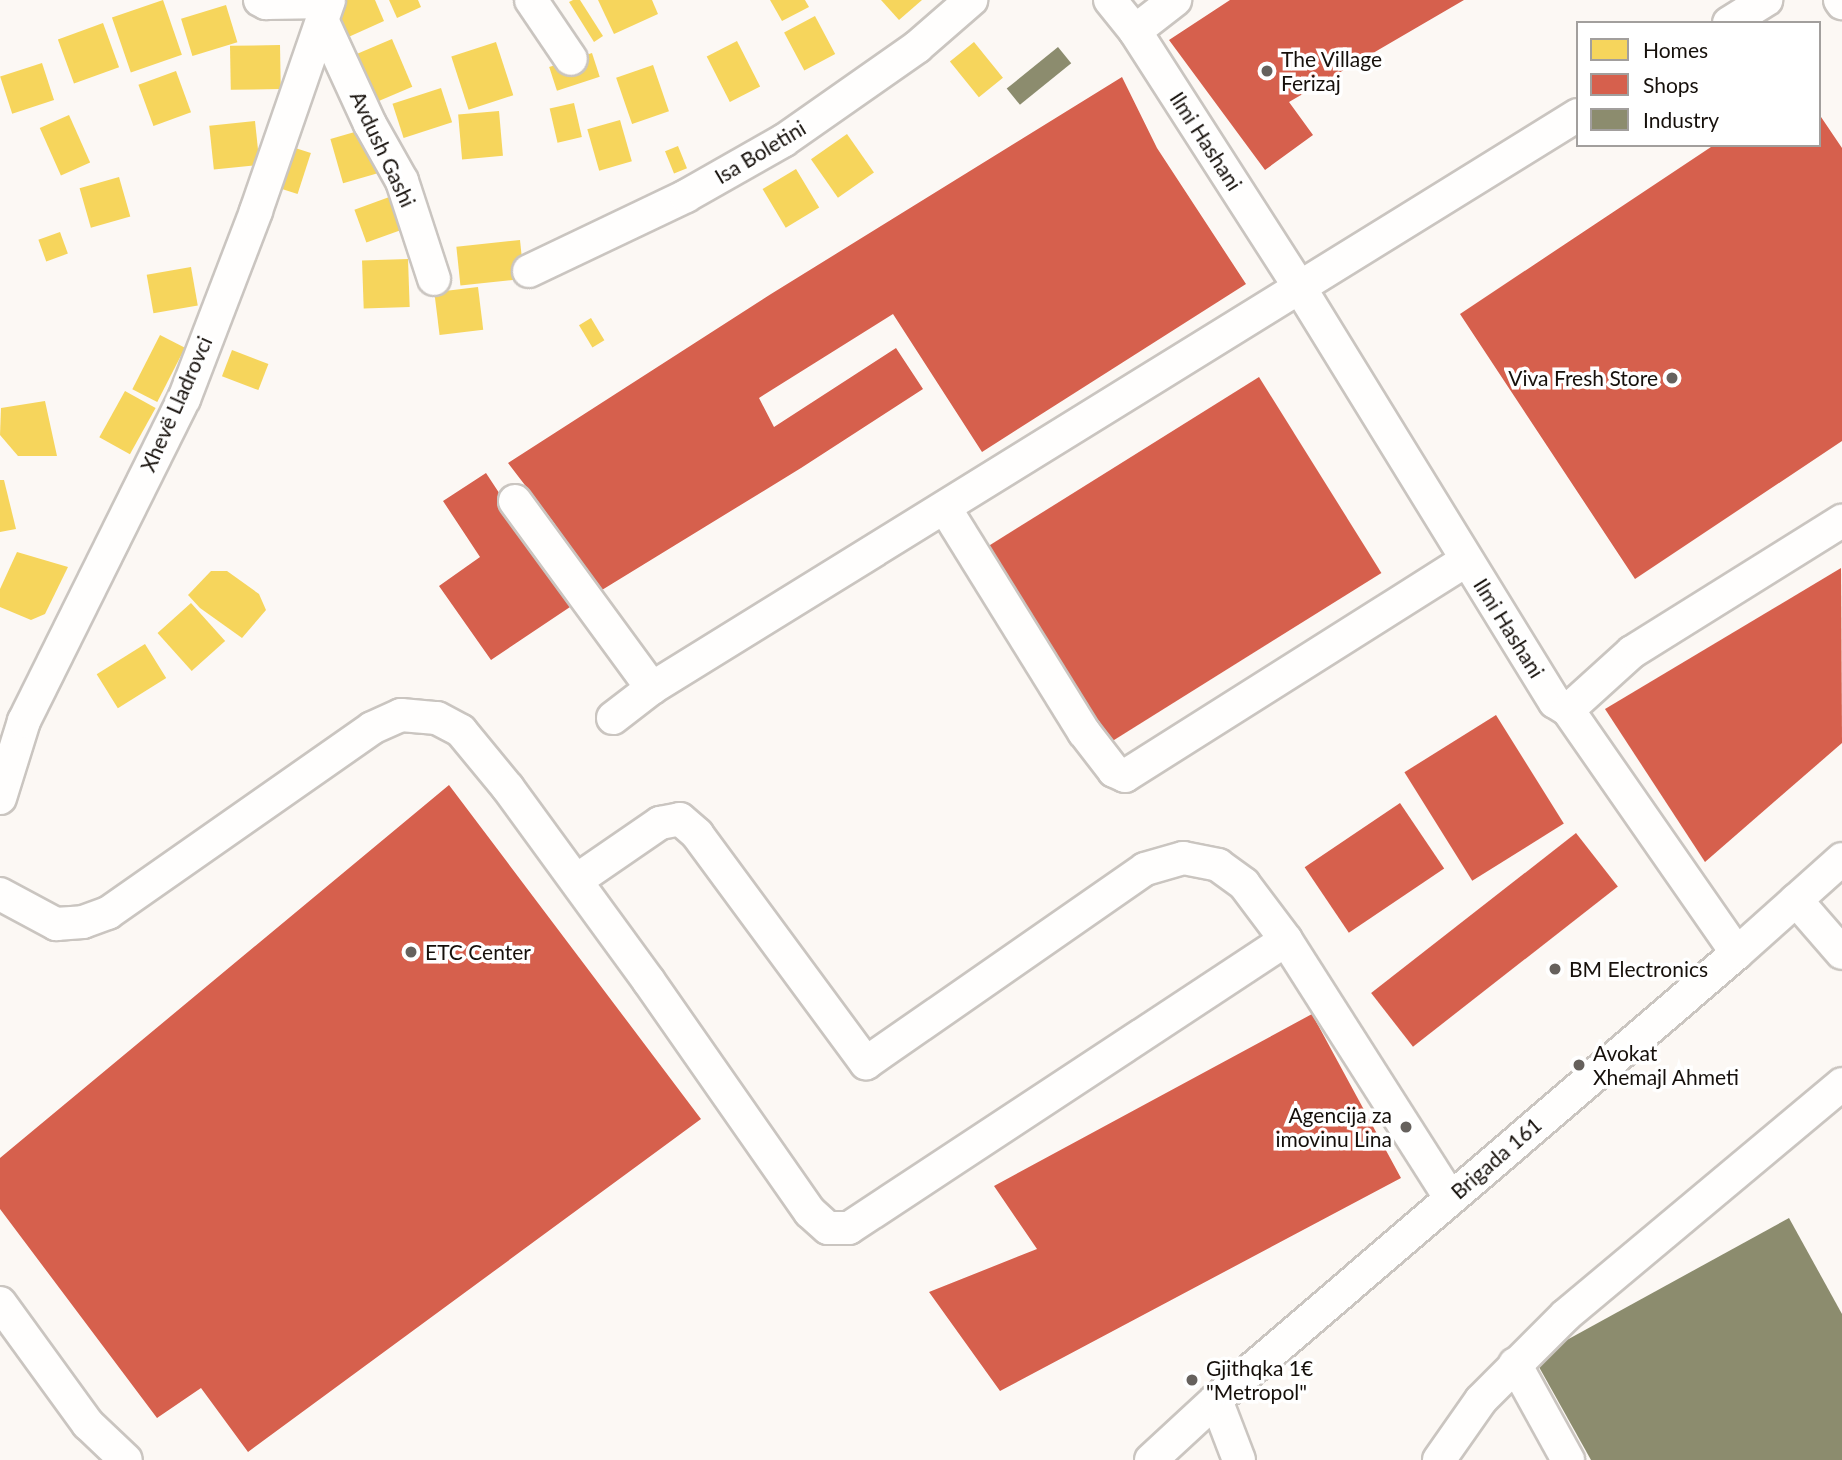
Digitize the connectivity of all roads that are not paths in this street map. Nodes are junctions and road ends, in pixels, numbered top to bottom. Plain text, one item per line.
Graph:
1 (260, 0) edge
2 (531, 0) edge
3 (971, 0) edge
4 (1110, 0) edge
5 (1175, 0) edge
6 (1766, 0) edge
7 (327, 8) edge
8 (1731, 21) edge
9 (1135, 31) junction
10 (571, 59) dead end
11 (1576, 115) edge
12 (529, 271) dead end
13 (434, 279) dead end
14 (1300, 288) junction
15 (514, 501) dead end
16 (945, 508) junction
17 (1842, 521) edge
18 (1467, 560) junction
19 (652, 688) junction
20 (1568, 710) junction
21 (613, 718) dead end
22 (0, 798) edge
23 (1842, 859) edge
24 (577, 880) junction
25 (0, 894) edge
26 (1796, 900) junction
27 (1286, 940) junction
28 (1737, 953) junction
29 (1842, 953) edge
30 (1842, 1084) edge
31 (1450, 1197) junction
32 (0, 1303) edge
33 (1515, 1364) junction
34 (1216, 1400) junction
35 (126, 1460) edge
36 (1151, 1460) edge
37 (1239, 1460) edge
38 (1438, 1460) edge
39 (1567, 1460) edge

1 - 7 street
2 - 10 street
3 - 12 street, Isa Boletini
4 - 9 street
5 - 9 street
6 - 8 street
7 - 13 street, Avdush Gashi
7 - 22 street, Xhevë Lladrovci
9 - 14 street, Ilmi Hashani
11 - 14 street
14 - 16 street
14 - 18 street, Ilmi Hashani
15 - 19 street
16 - 18 street
16 - 19 street
17 - 20 street
18 - 20 street, Ilmi Hashani
19 - 21 street
20 - 28 street, Ilmi Hashani
23 - 26 street, Brigada 161
24 - 25 street
24 - 27 street
24 - 27 street
26 - 28 street, Brigada 161
26 - 29 street
27 - 31 street
28 - 31 street, Brigada 161
30 - 33 street
31 - 34 street, Brigada 161
32 - 35 street
33 - 38 street
33 - 39 street
34 - 36 street, Brigada 161
34 - 37 street

